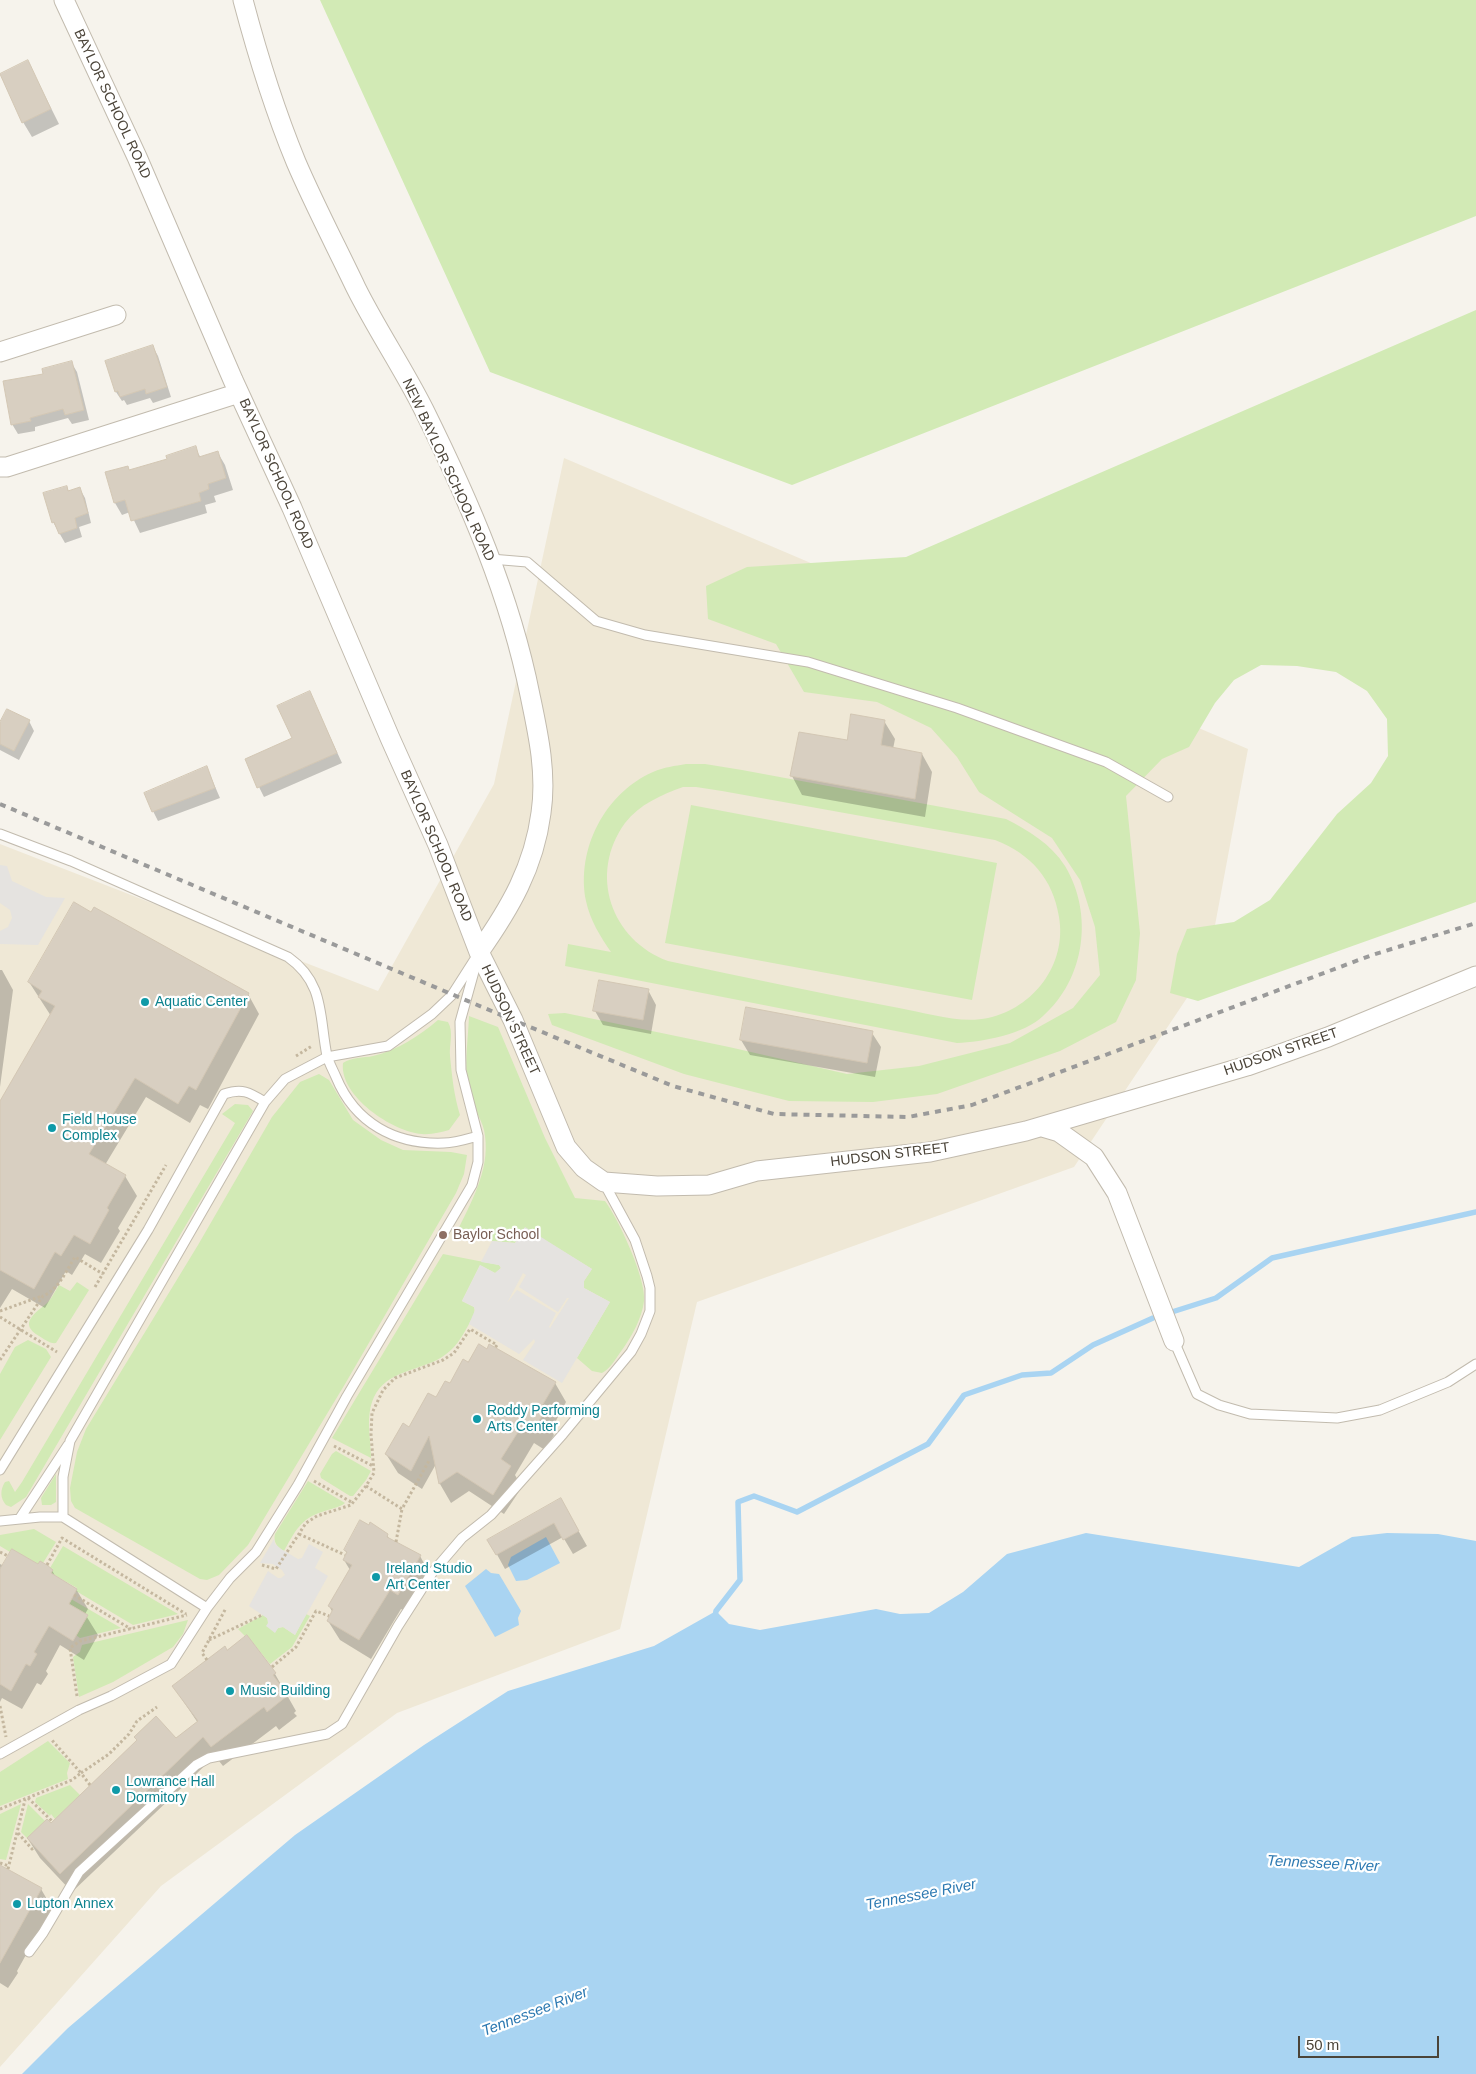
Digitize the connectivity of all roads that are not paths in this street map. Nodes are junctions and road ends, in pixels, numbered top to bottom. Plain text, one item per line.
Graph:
1 (64, 0) edge
2 (243, 0) edge
3 (116, 315) dead end
4 (0, 352) edge
5 (239, 393) junction
6 (0, 467) edge
7 (491, 559) junction
8 (1168, 796) dead end
9 (0, 834) edge
10 (479, 952) junction
11 (1476, 976) edge
12 (328, 1057) junction
13 (265, 1102) junction
14 (1042, 1127) junction
15 (478, 1136) junction
16 (604, 1182) junction
17 (1174, 1342) joint
18 (1476, 1364) edge
19 (70, 1441) junction
20 (0, 1470) edge
21 (20, 1518) junction
22 (62, 1518) junction
23 (0, 1521) edge
24 (207, 1608) junction
25 (4, 1752) edge
26 (29, 1952) dead end

1 - 5 street, BAYLOR SCHOOL ROAD
2 - 7 street, NEW BAYLOR SCHOOL ROAD
3 - 4 street
5 - 6 street
5 - 10 street, BAYLOR SCHOOL ROAD
7 - 8 lane
7 - 10 street, NEW BAYLOR SCHOOL ROAD
9 - 12 lane
10 - 12 lane
10 - 15 lane
10 - 16 street, HUDSON STREET
11 - 14 street, HUDSON STREET
12 - 13 lane
12 - 15 lane
13 - 19 lane
13 - 20 lane
14 - 16 street, HUDSON STREET
14 - 17 street
15 - 24 lane
16 - 26 lane
17 - 18 lane
19 - 21 lane
19 - 22 lane
21 - 22 lane
21 - 23 lane
22 - 24 lane
24 - 25 lane

